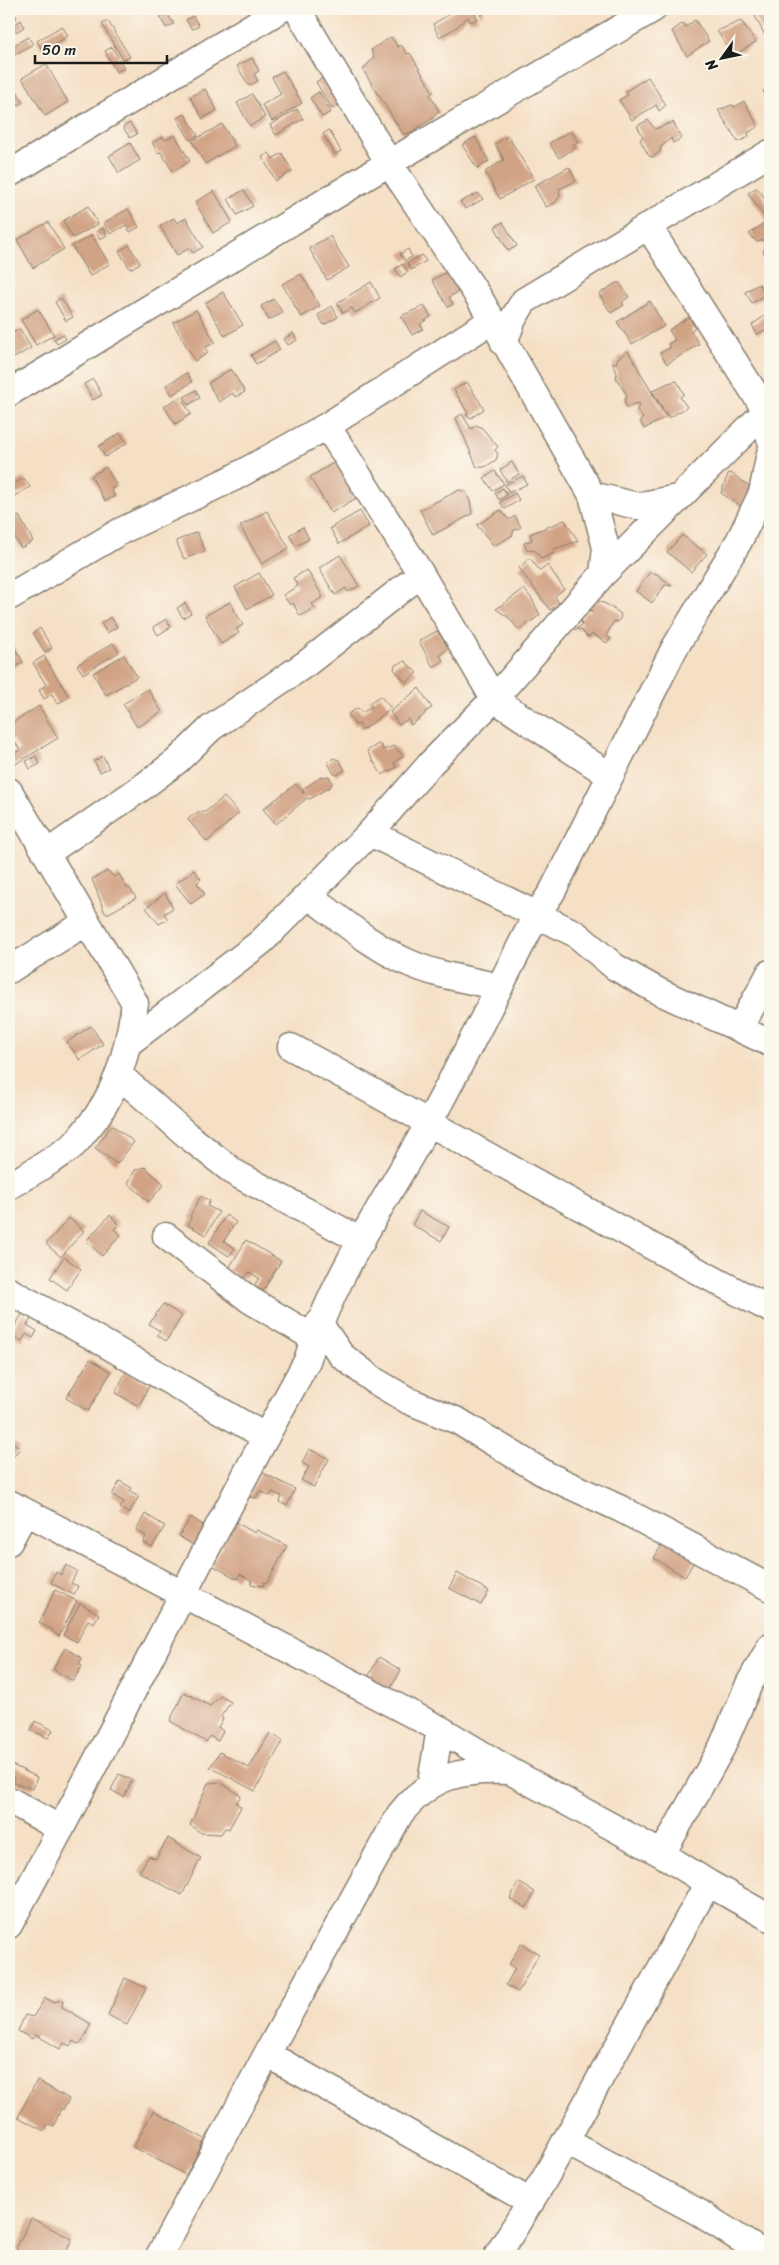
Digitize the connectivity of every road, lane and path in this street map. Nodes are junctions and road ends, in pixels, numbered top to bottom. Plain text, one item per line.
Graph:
1 (281, 9) edge
2 (297, 9) edge
3 (653, 9) edge
4 (770, 153) edge
5 (389, 163) junction
6 (9, 174) edge
7 (648, 226) junction
8 (524, 301) junction
9 (485, 310) junction
10 (504, 343) junction
11 (9, 393) edge
12 (768, 409) edge
13 (327, 426) junction
14 (770, 438) edge
15 (770, 453) edge
16 (592, 495) junction
17 (678, 498) junction
18 (421, 574) junction
19 (603, 574) junction
20 (9, 597) edge
21 (494, 699) junction
22 (610, 775) junction
23 (9, 791) edge
24 (370, 833) junction
25 (47, 853) junction
26 (308, 895) junction
27 (537, 914) junction
28 (86, 922) junction
29 (9, 970) edge
30 (770, 973) edge
31 (500, 987) junction
32 (136, 1003) junction
33 (169, 1011) junction
34 (740, 1028) junction
35 (130, 1042) junction
36 (770, 1043) edge
37 (291, 1048) dead end
38 (119, 1076) junction
39 (429, 1122) junction
40 (9, 1186) edge
41 (166, 1236) dead end
42 (362, 1240) junction
43 (9, 1291) edge
44 (770, 1309) edge
45 (314, 1341) junction
46 (266, 1437) junction
47 (17, 1507) edge
48 (9, 1542) edge
49 (770, 1588) edge
50 (182, 1595) junction
51 (770, 1647) edge
52 (440, 1728) junction
53 (510, 1771) junction
54 (432, 1783) junction
55 (9, 1800) edge
56 (61, 1830) junction
57 (662, 1854) junction
58 (708, 1883) junction
59 (770, 1918) edge
60 (9, 1925) edge
61 (267, 2054) junction
62 (566, 2141) junction
63 (531, 2202) junction
64 (159, 2256) edge
65 (497, 2256) edge
66 (767, 2256) edge

1 - 6 street
2 - 5 street
3 - 5 street
4 - 7 street
5 - 9 street
5 - 11 street
7 - 8 street
7 - 12 street
8 - 9 street
8 - 10 street
9 - 10 street
9 - 13 street
10 - 16 street
12 - 14 street
12 - 17 street
13 - 18 street
13 - 20 street
15 - 22 street
16 - 17 street
16 - 19 street
17 - 19 street
18 - 21 street
18 - 25 street
19 - 21 street
21 - 22 street
21 - 24 street
22 - 27 street
23 - 25 street
24 - 26 street
24 - 27 street
25 - 28 street
26 - 31 street
26 - 33 street
27 - 31 street
27 - 34 street
28 - 29 street
28 - 32 street
30 - 34 street
31 - 39 street
32 - 33 street
32 - 35 street
33 - 35 street
34 - 36 street
35 - 38 street
37 - 39 street
38 - 40 street
38 - 42 street
39 - 42 street
39 - 44 street
41 - 45 street
42 - 45 street
43 - 46 street
45 - 46 street
45 - 49 street
46 - 50 street
47 - 48 street
47 - 50 street
50 - 52 street
50 - 56 street
51 - 57 street
52 - 53 street
52 - 54 street
53 - 54 street
53 - 57 street
54 - 61 street
55 - 56 street
56 - 60 street
57 - 58 street
58 - 59 street
58 - 62 street
61 - 63 street
61 - 64 street
62 - 63 street
62 - 66 street
63 - 65 street

